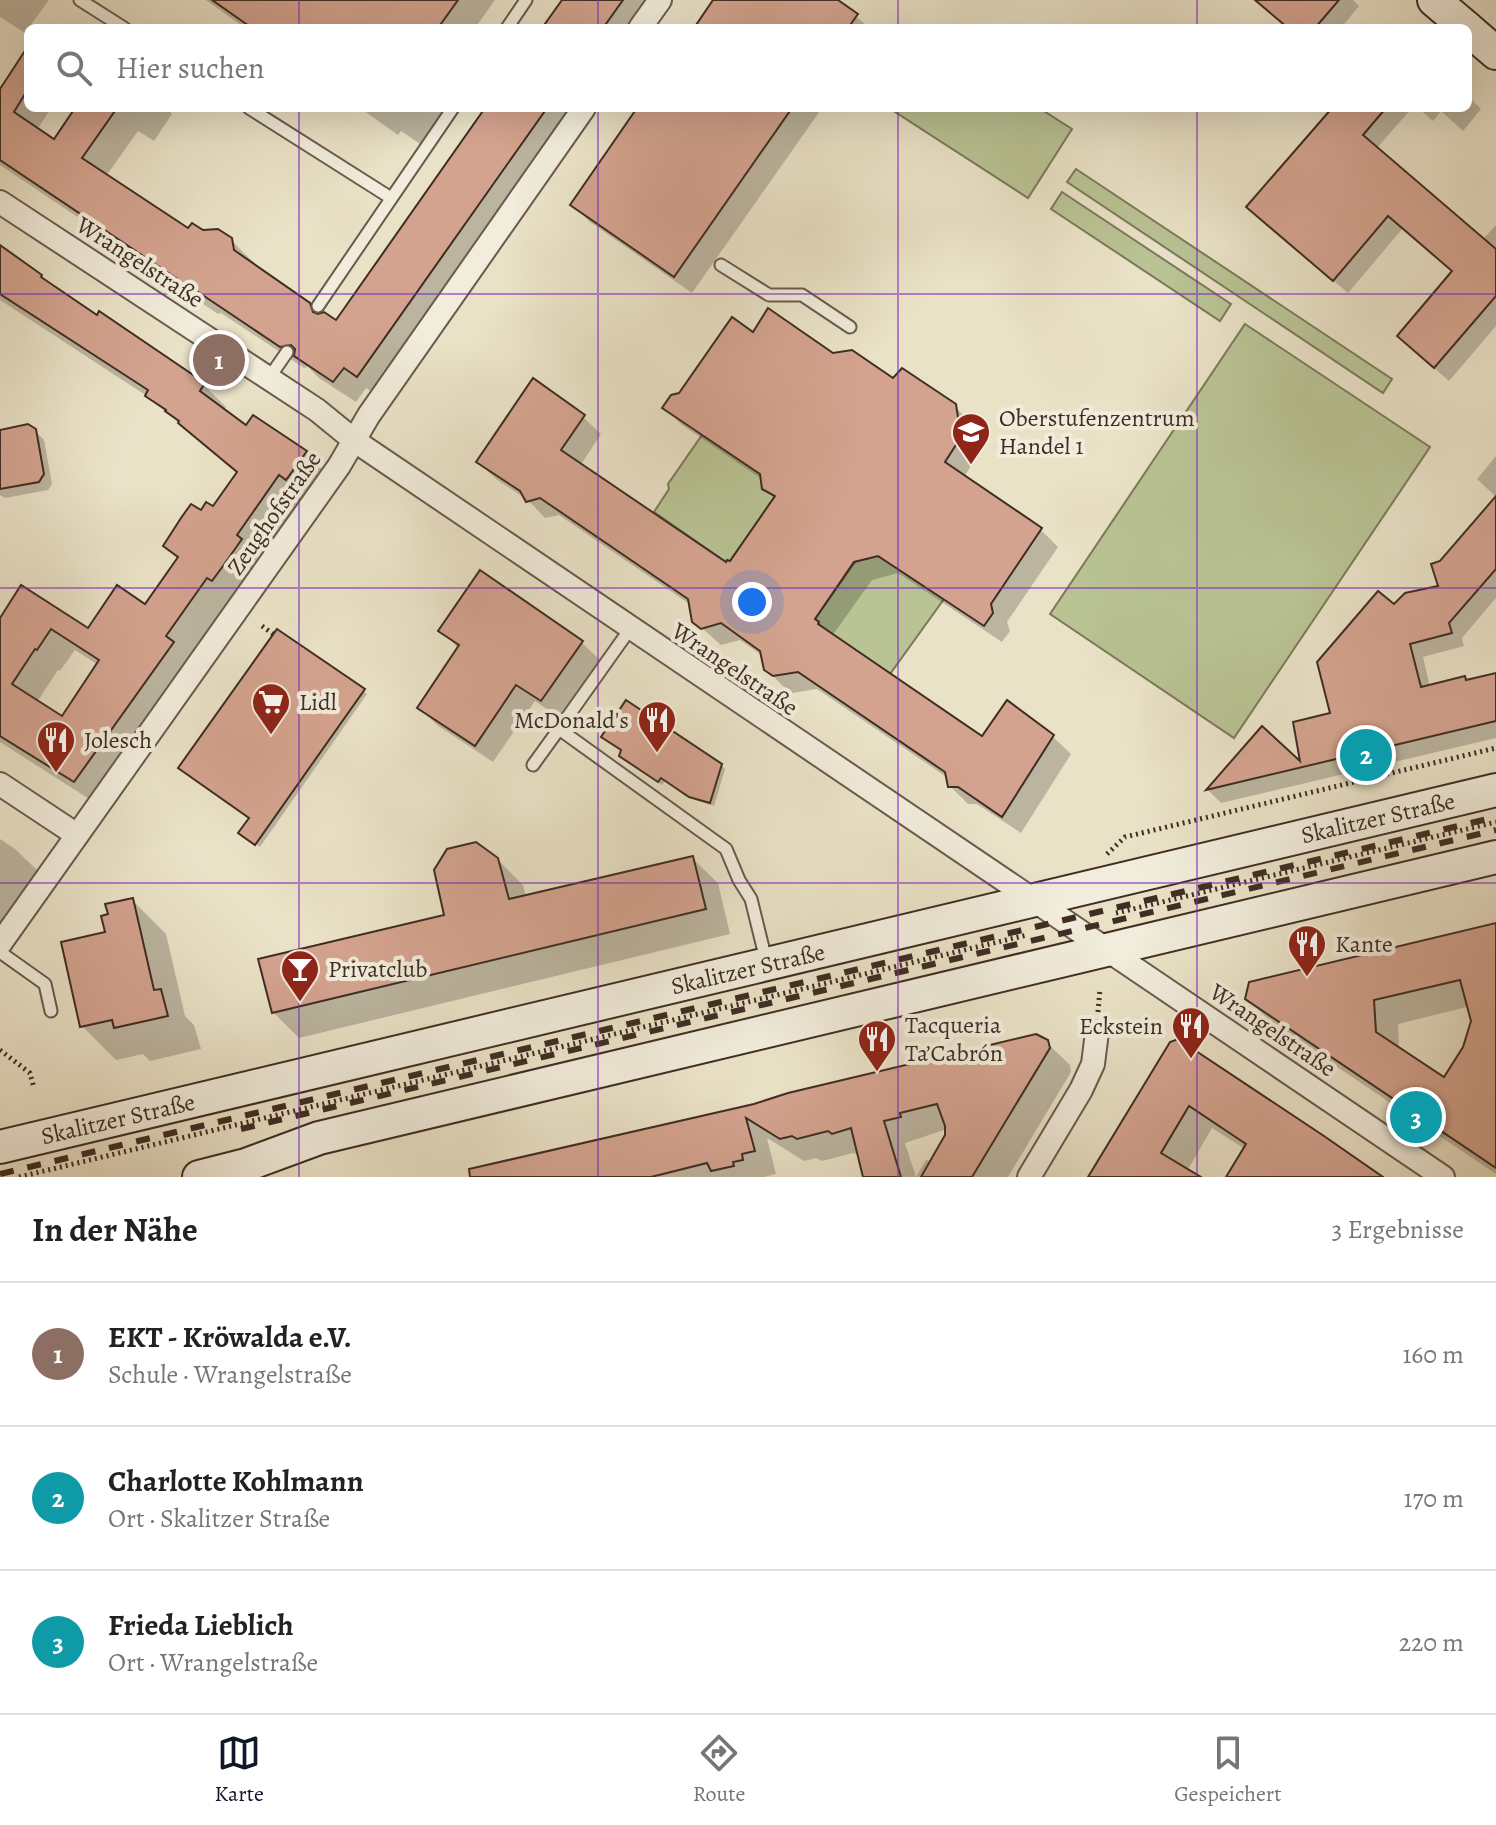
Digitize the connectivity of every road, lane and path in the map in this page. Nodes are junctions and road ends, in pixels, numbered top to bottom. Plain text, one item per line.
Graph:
1 (80, 0) edge
2 (526, 0) edge
3 (660, 0) edge
4 (1434, 0) edge
5 (118, 24) edge
6 (510, 24) edge
7 (643, 24) edge
8 (1462, 24) edge
9 (1472, 32) edge
10 (1496, 53) edge
11 (255, 112) edge
12 (450, 112) edge
13 (581, 112) edge
14 (391, 198) junction
15 (0, 202) edge
16 (721, 265) dead end
17 (318, 306) dead end
18 (850, 327) dead end
19 (287, 352) dead end
20 (269, 378) junction
21 (355, 441) junction
22 (262, 626) dead end
23 (630, 629) junction
24 (273, 634) dead end
25 (559, 729) junction
26 (1496, 748) edge
27 (533, 765) dead end
28 (0, 784) edge
29 (1496, 790) edge
30 (1496, 822) edge
31 (77, 835) junction
32 (1496, 857) edge
33 (1101, 860) dead end
34 (1036, 900) junction
35 (1116, 913) dead end
36 (1027, 935) dead end
37 (0, 944) edge
38 (1108, 950) junction
39 (0, 952) edge
40 (767, 964) junction
41 (51, 1011) dead end
42 (1097, 1032) dead end
43 (0, 1050) edge
44 (501, 1050) dead end
45 (503, 1061) junction
46 (506, 1071) dead end
47 (34, 1088) dead end
48 (0, 1147) edge
49 (1419, 1170) edge
50 (19, 1177) edge
51 (199, 1177) edge
52 (1029, 1177) edge
53 (1443, 1177) edge

1 - 5 lane
2 - 6 lane
3 - 7 street
4 - 8 main road
9 - 10 main road
11 - 14 lane
12 - 14 lane
13 - 21 street, Zeughofstraße
14 - 17 lane
15 - 20 street, Wrangelstraße
16 - 18 lane
19 - 20 lane
20 - 21 street, Wrangelstraße
21 - 23 street, Wrangelstraße
21 - 31 street, Zeughofstraße
22 - 24 path
23 - 25 lane
23 - 34 street, Wrangelstraße
25 - 27 lane
25 - 40 lane
26 - 33 path
28 - 31 street
29 - 34 main road, Skalitzer Straße
30 - 35 path
31 - 37 street, Zeughofstraße
32 - 38 main road
34 - 38 street, Wrangelstraße
34 - 40 main road, Skalitzer Straße
36 - 45 path
38 - 49 street, Wrangelstraße
38 - 51 main road
39 - 41 lane
40 - 48 main road, Skalitzer Straße
42 - 52 street
43 - 47 path
44 - 45 path
45 - 46 path
45 - 50 path
49 - 53 street, Wrangelstraße

